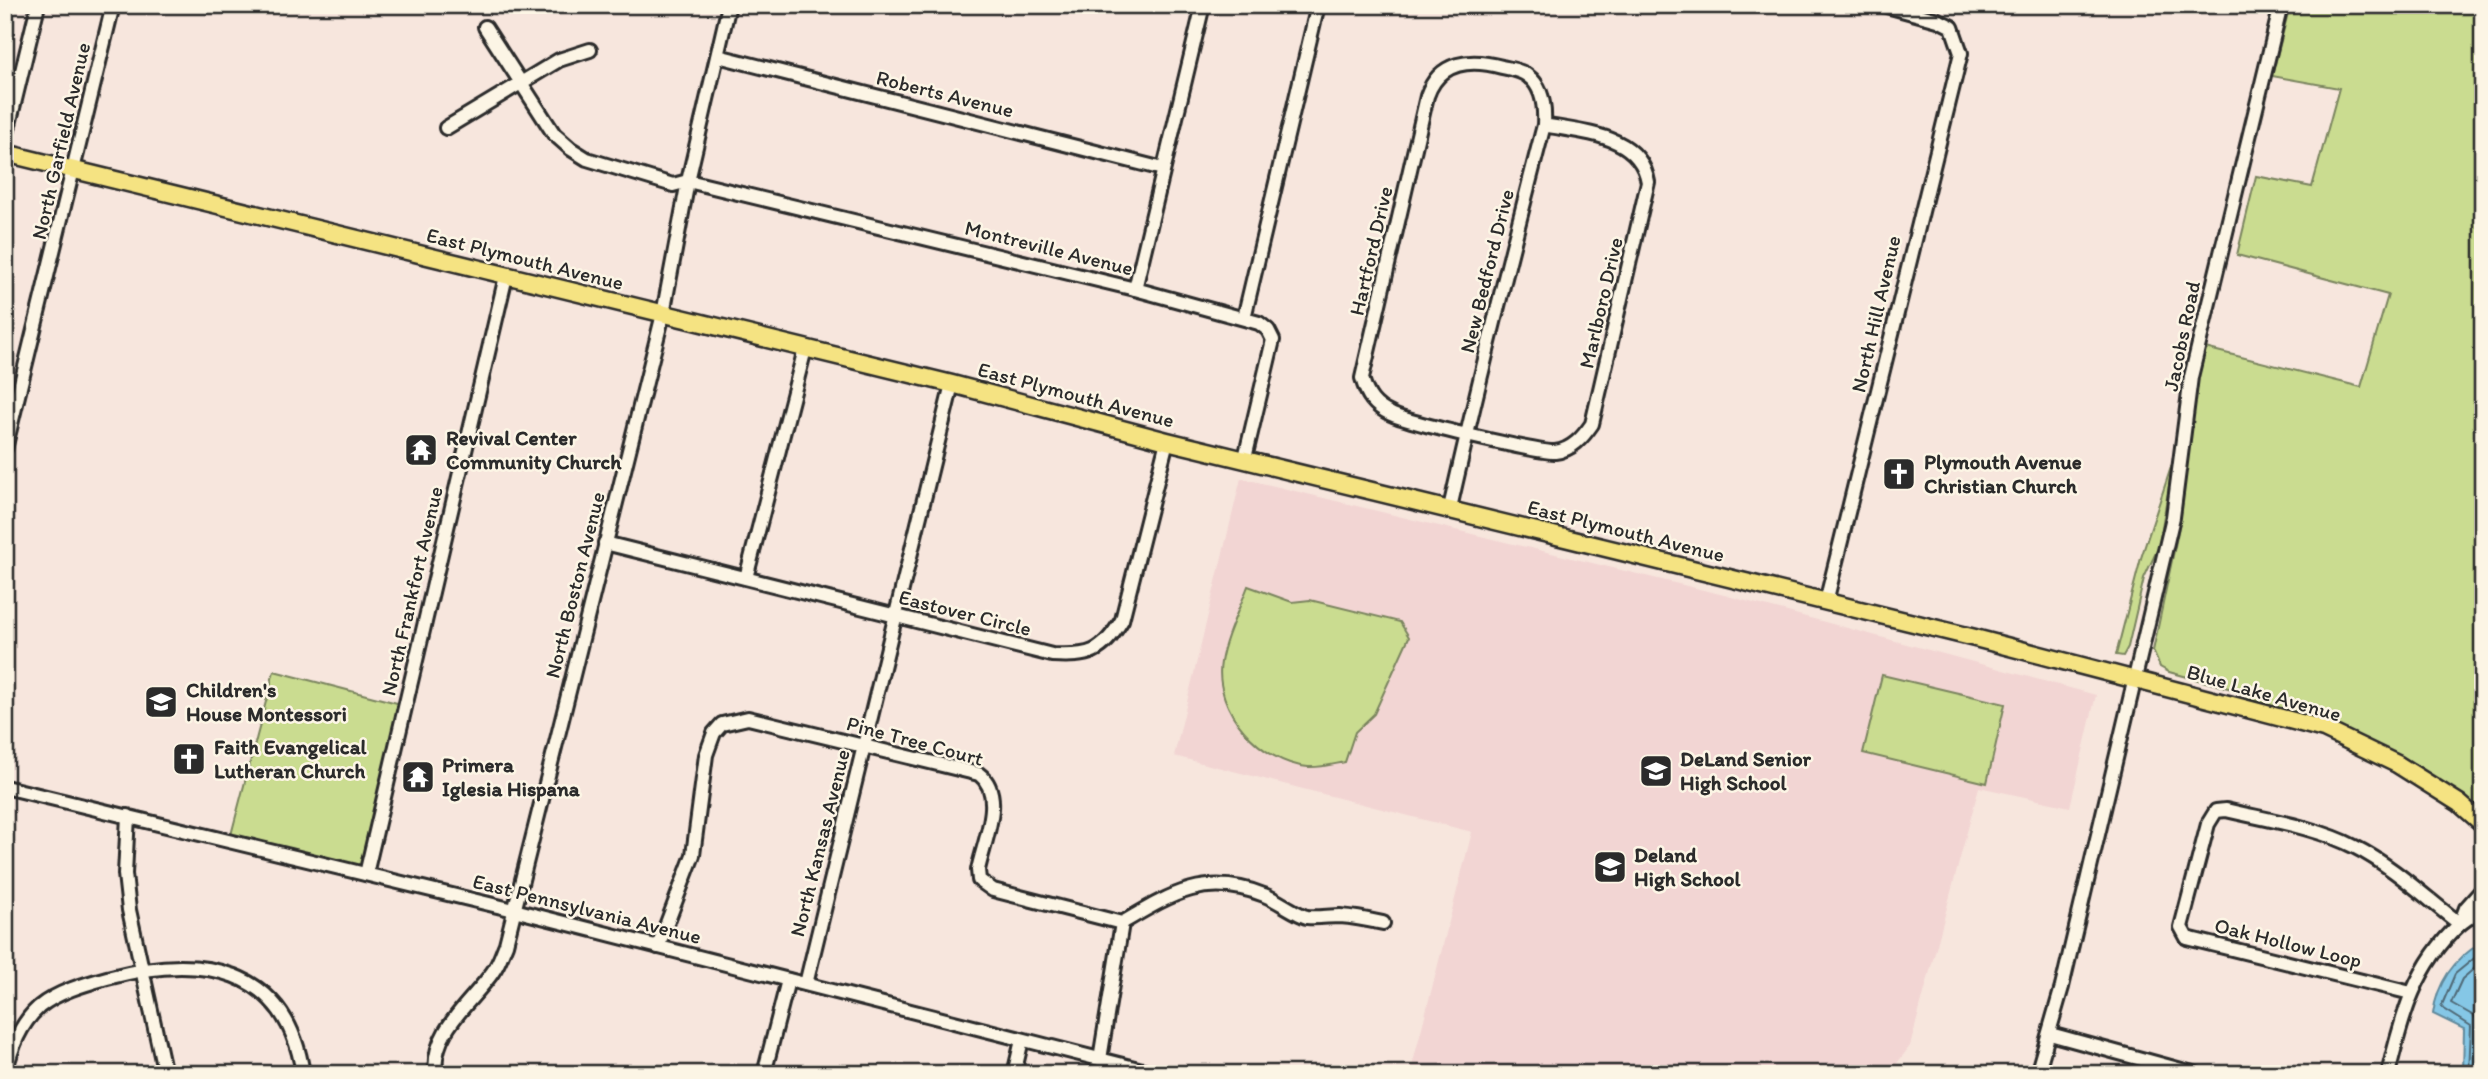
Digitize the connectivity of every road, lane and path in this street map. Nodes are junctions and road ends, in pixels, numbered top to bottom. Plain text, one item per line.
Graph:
1 (38, 5) edge
2 (113, 5) edge
3 (729, 5) edge
4 (1202, 5) edge
5 (1318, 5) edge
6 (1883, 5) edge
7 (2281, 5) edge
8 (485, 27) dead end
9 (590, 50) dead end
10 (718, 57) junction
11 (1499, 66) joint
12 (521, 83) junction
13 (1544, 125) junction
14 (446, 128) dead end
15 (5, 141) edge
16 (5, 153) edge
17 (1163, 169) junction
18 (74, 171) junction
19 (688, 181) junction
20 (506, 276) junction
21 (1135, 289) junction
22 (663, 314) junction
23 (1244, 318) junction
24 (805, 349) junction
25 (952, 384) junction
26 (1466, 434) junction
27 (1167, 441) junction
28 (5, 449) edge
29 (1245, 458) junction
30 (1450, 508) junction
31 (605, 543) junction
32 (746, 578) junction
33 (1826, 602) junction
34 (894, 615) junction
35 (2135, 678) junction
36 (863, 747) junction
37 (5, 787) edge
38 (128, 816) junction
39 (2483, 824) edge
40 (366, 874) junction
41 (2483, 889) edge
42 (2483, 907) edge
43 (513, 910) junction
44 (1122, 923) junction
45 (1383, 923) dead end
46 (2460, 924) junction
47 (658, 947) junction
48 (141, 969) junction
49 (788, 980) junction
50 (806, 984) junction
51 (2411, 993) junction
52 (2050, 1034) junction
53 (1021, 1040) junction
54 (1100, 1059) junction
55 (5, 1072) edge
56 (165, 1074) edge
57 (303, 1074) edge
58 (436, 1074) edge
59 (764, 1074) edge
60 (1014, 1074) edge
61 (1158, 1074) edge
62 (2037, 1074) edge
63 (2196, 1074) edge
64 (2388, 1074) edge

1 - 15 street
2 - 18 street, North Garfield Avenue
3 - 10 street, North Boston Avenue
4 - 17 street
5 - 23 street
6 - 33 street, North Hill Avenue
7 - 35 street, Jacobs Road
8 - 12 street, Montreville Avenue
9 - 12 street
10 - 17 street, Roberts Avenue
10 - 19 street, North Boston Avenue
11 - 13 street, New Bedford Drive
11 - 26 street, Hartford Drive
12 - 14 street
12 - 19 street, Montreville Avenue
13 - 26 street, New Bedford Drive
13 - 26 street, Marlboro Drive
16 - 18 main road, East Plymouth Avenue
17 - 21 street
18 - 20 main road, East Plymouth Avenue
18 - 28 street, North Garfield Avenue
19 - 21 street, Montreville Avenue
19 - 22 street, North Boston Avenue
20 - 22 main road, East Plymouth Avenue
20 - 40 street, North Frankfort Avenue
21 - 23 street, Montreville Avenue
22 - 24 main road, East Plymouth Avenue
22 - 31 street, North Boston Avenue
23 - 29 street, Montreville Avenue
24 - 25 main road, East Plymouth Avenue
24 - 32 street
25 - 27 main road, East Plymouth Avenue
25 - 34 street, North Kansas Avenue
26 - 30 street, New Bedford Drive
27 - 29 main road, East Plymouth Avenue
27 - 34 street, Eastover Circle
29 - 30 main road, East Plymouth Avenue
30 - 33 main road, East Plymouth Avenue
31 - 32 street, Eastover Circle
31 - 43 street, North Boston Avenue
32 - 34 street, Eastover Circle
33 - 35 main road, East Plymouth Avenue
34 - 36 street, North Kansas Avenue
35 - 39 main road, Blue Lake Avenue
35 - 52 street
36 - 44 street, Pine Tree Court
36 - 47 street, Pine Tree Court
36 - 50 street, North Kansas Avenue
37 - 38 street, East Pennsylvania Avenue
38 - 40 street, East Pennsylvania Avenue
38 - 48 street
40 - 43 street, East Pennsylvania Avenue
41 - 46 street
42 - 46 street
43 - 47 street, East Pennsylvania Avenue
43 - 58 street, North Boston Avenue
44 - 45 street
44 - 54 street
46 - 51 street
46 - 51 street, Oak Hollow Loop
47 - 49 street, East Pennsylvania Avenue
48 - 55 street
48 - 56 street
48 - 57 street
49 - 50 street, East Pennsylvania Avenue
49 - 59 street
50 - 53 street, East Pennsylvania Avenue
51 - 64 street
52 - 62 street
52 - 63 street
53 - 54 street, East Pennsylvania Avenue
53 - 60 street
54 - 61 street, East Pennsylvania Avenue

